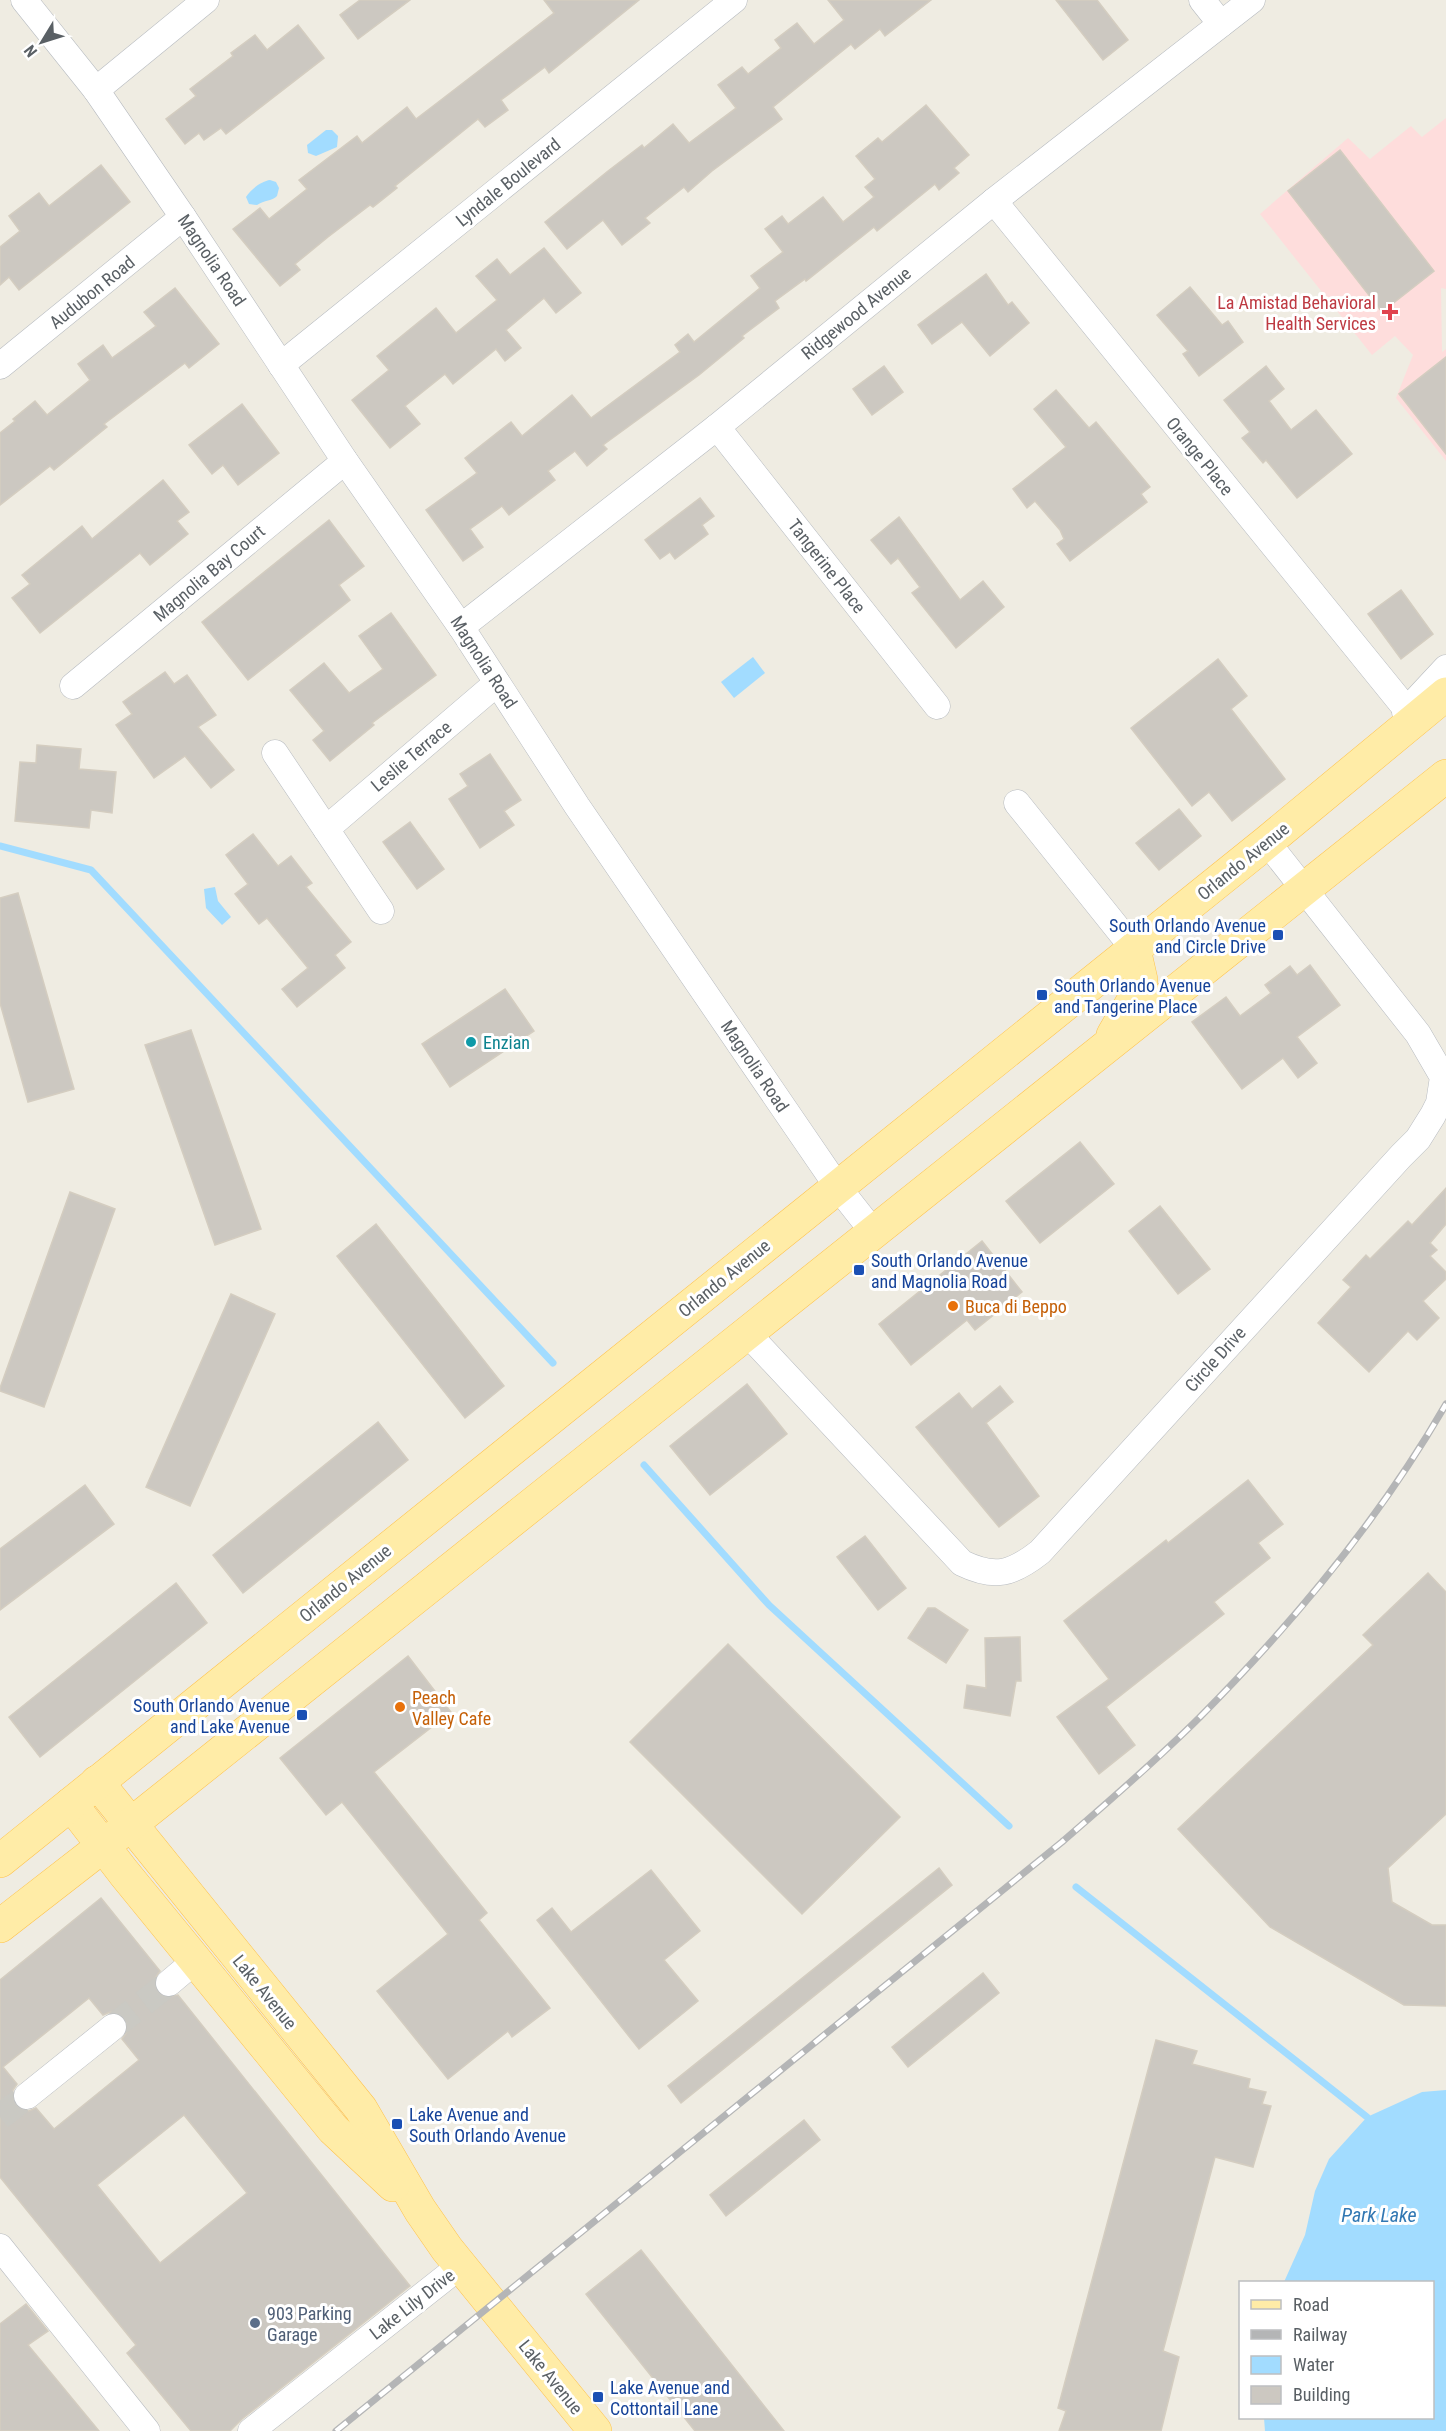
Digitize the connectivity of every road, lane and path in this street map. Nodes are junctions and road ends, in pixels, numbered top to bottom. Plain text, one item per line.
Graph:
1 (24, 0) edge
2 (206, 0) edge
3 (734, 0) edge
4 (1202, 0) edge
5 (1252, 0) edge
6 (1221, 24) junction
7 (96, 90) junction
8 (994, 201) junction
9 (183, 217) junction
10 (281, 365) junction
11 (0, 366) edge
12 (717, 427) junction
13 (345, 461) junction
14 (461, 627) junction
15 (1446, 668) edge
16 (497, 683) junction
17 (73, 686) dead end
18 (1446, 694) edge
19 (937, 706) dead end
20 (1407, 710) junction
21 (275, 753) dead end
22 (1349, 774) junction
23 (1446, 776) edge
24 (1017, 803) dead end
25 (326, 829) junction
26 (1267, 842) junction
27 (1305, 890) junction
28 (381, 911) dead end
29 (1134, 949) junction
30 (1104, 1049) junction
31 (837, 1186) junction
32 (874, 1233) junction
33 (747, 1333) junction
34 (97, 1782) junction
35 (71, 1804) junction
36 (130, 1825) junction
37 (104, 1846) junction
38 (0, 1861) edge
39 (0, 1926) edge
40 (195, 1961) junction
41 (169, 1983) tunnel mouth
42 (113, 2027) tunnel mouth
43 (27, 2096) tunnel mouth
44 (420, 2210) junction
45 (0, 2247) edge
46 (460, 2265) junction
47 (147, 2431) edge
48 (251, 2431) edge
49 (595, 2431) edge

1 - 7 street, Magnolia Road
2 - 7 street
3 - 10 street, Lyndale Boulevard
4 - 6 street
5 - 6 street, Ridgewood Avenue
6 - 8 street, Ridgewood Avenue
7 - 9 street, Magnolia Road
8 - 12 street, Ridgewood Avenue
8 - 20 street, Orange Place
9 - 10 street, Magnolia Road
9 - 11 street, Audubon Road
10 - 13 street, Magnolia Road
12 - 14 street, Ridgewood Avenue
12 - 19 street, Tangerine Place
13 - 14 street, Magnolia Road
13 - 17 street, Magnolia Bay Court
14 - 16 street, Magnolia Road
15 - 20 street
16 - 25 street, Leslie Terrace
16 - 31 street, Magnolia Road
18 - 22 main road, Orlando Avenue
20 - 22 street
21 - 25 street
22 - 26 main road, Orlando Avenue
23 - 27 main road
24 - 29 street
25 - 28 street
26 - 27 street, Circle Drive
26 - 29 main road, Orlando Avenue
27 - 30 main road
27 - 33 street, Circle Drive
29 - 30 main road
29 - 31 main road, Orlando Avenue
30 - 32 main road
31 - 32 street, Magnolia Road
31 - 34 main road, Orlando Avenue
32 - 33 main road
33 - 36 main road
34 - 35 main road, Orlando Avenue
34 - 36 main road, Lake Avenue
35 - 37 main road, Lake Avenue
35 - 38 main road, Orlando Avenue
36 - 37 main road
36 - 44 main road, Lake Avenue
37 - 39 main road
37 - 40 main road, Lake Avenue
40 - 41 street
40 - 44 main road, Lake Avenue
42 - 43 street
44 - 46 main road, Lake Avenue
45 - 47 street
46 - 48 street, Lake Lily Drive
46 - 49 main road, Lake Avenue

